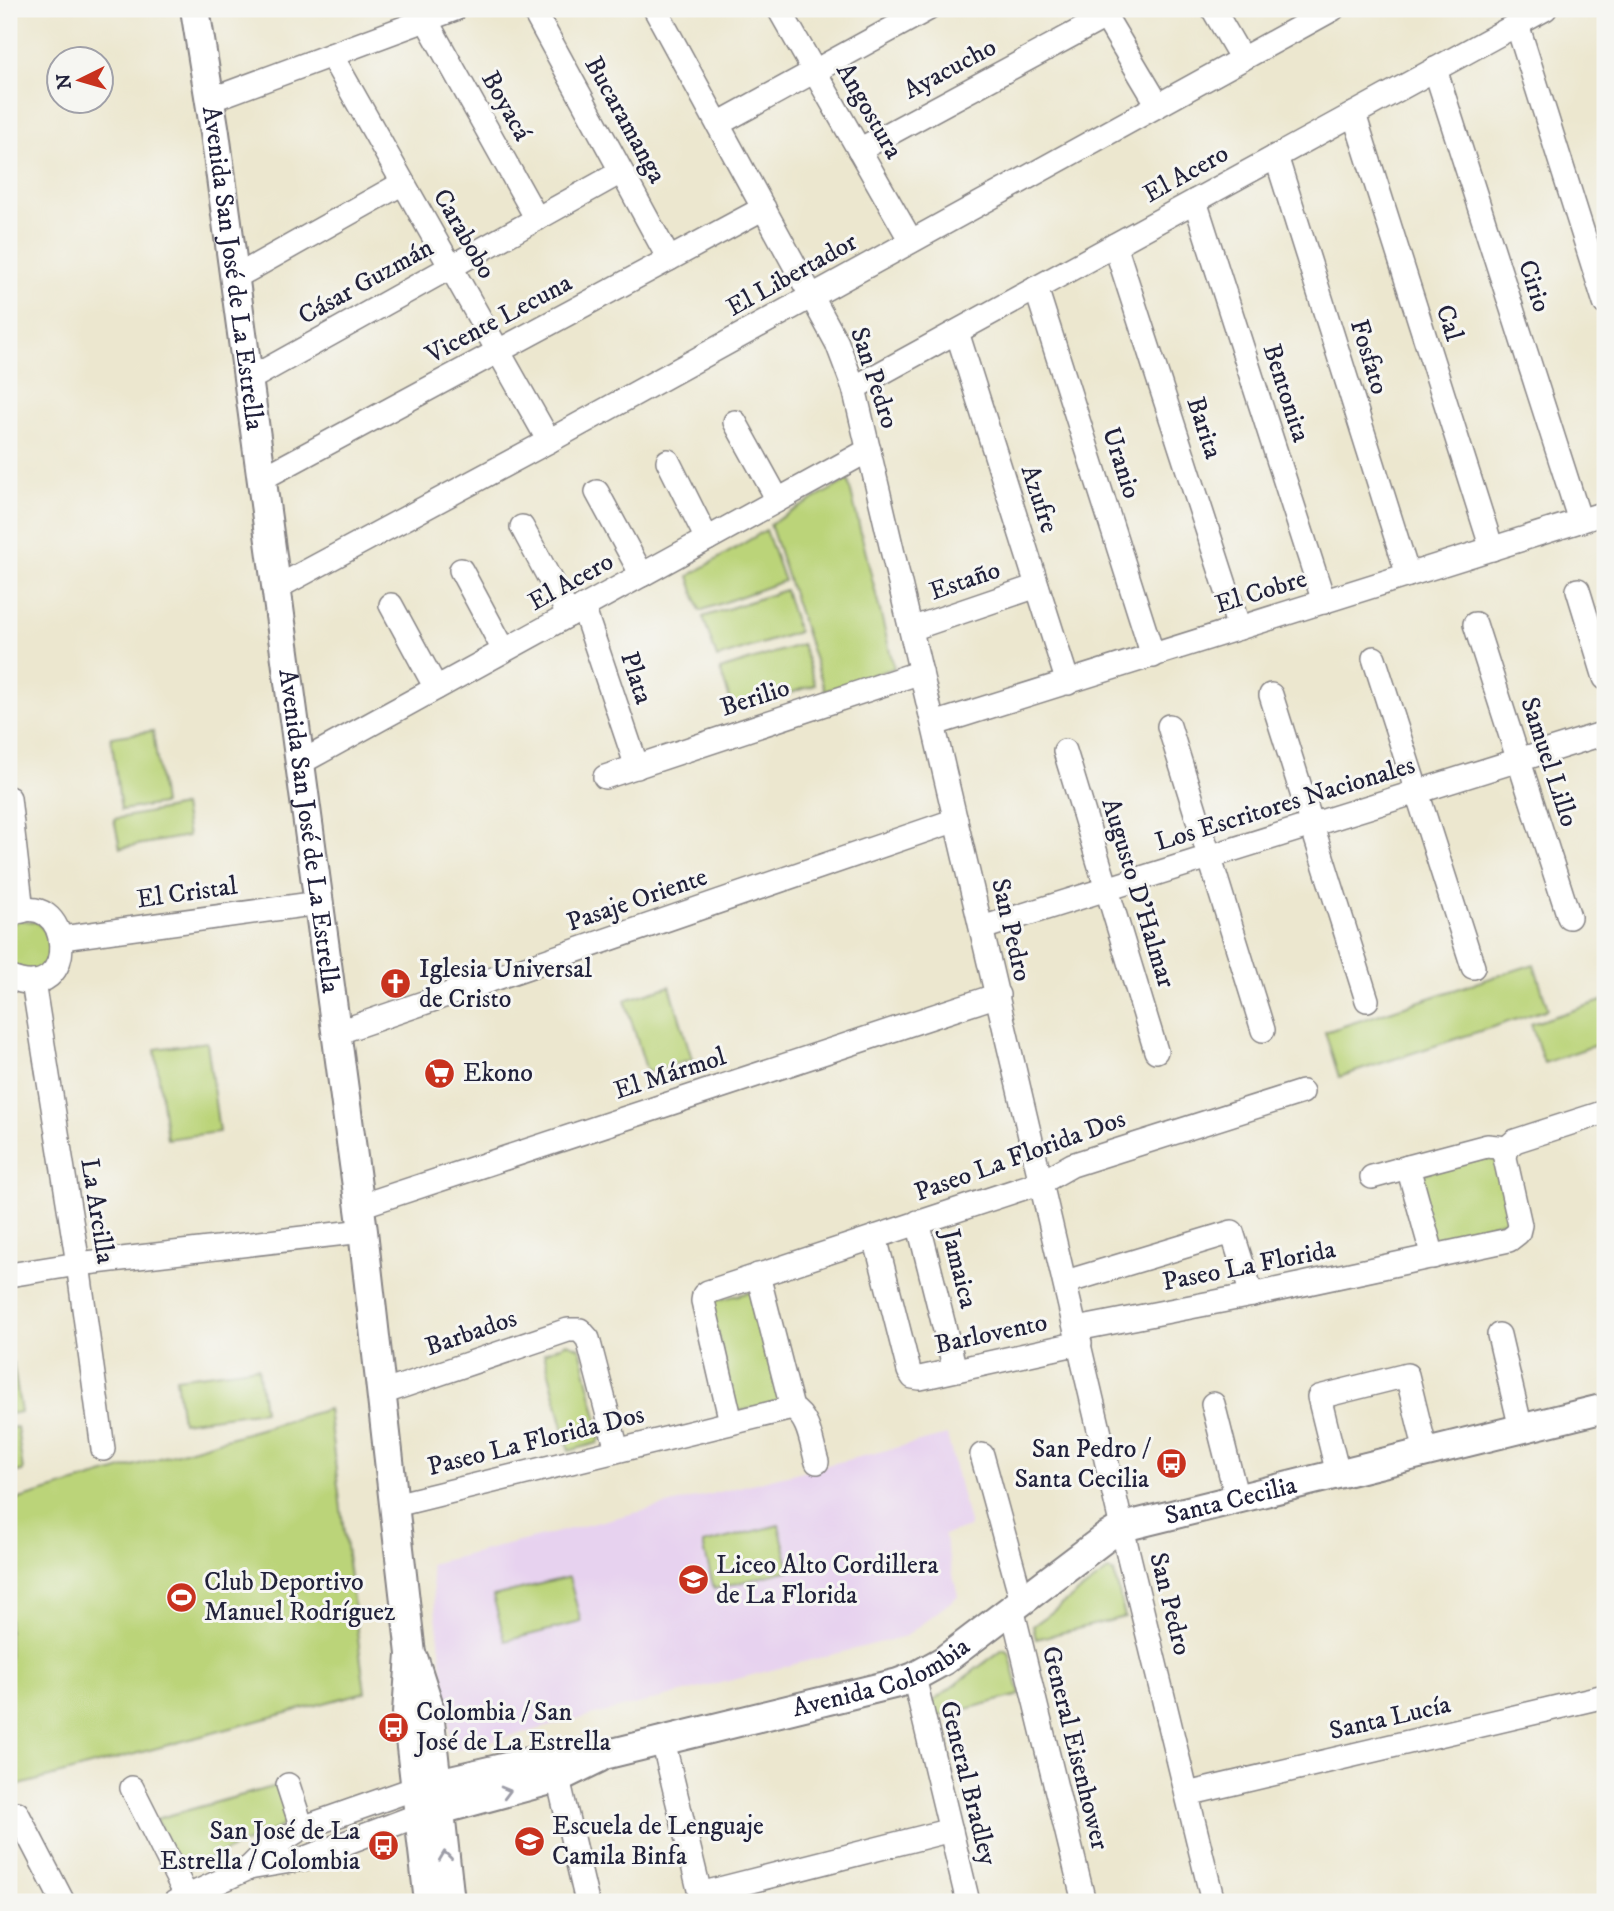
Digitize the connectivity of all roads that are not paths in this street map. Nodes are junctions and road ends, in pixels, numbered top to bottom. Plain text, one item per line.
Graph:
1 (195, 9) edge
2 (455, 9) edge
3 (533, 9) edge
4 (655, 9) edge
5 (779, 9) edge
6 (928, 9) edge
7 (1213, 9) edge
8 (1333, 9) edge
9 (1545, 9) edge
10 (1103, 13) edge
11 (900, 15) edge
12 (426, 20) junction
13 (1517, 24) junction
14 (331, 55) junction
15 (1242, 59) junction
16 (1435, 69) junction
17 (814, 71) junction
18 (210, 100) junction
19 (1158, 105) junction
20 (1353, 114) junction
21 (718, 124) junction
22 (859, 150) junction
23 (1276, 156) junction
24 (621, 172) junction
25 (403, 183) junction
26 (1195, 201) junction
27 (764, 208) junction
28 (537, 219) junction
29 (911, 241) junction
30 (1115, 245) junction
31 (669, 259) junction
32 (451, 267) junction
33 (234, 278) junction
34 (1036, 288) junction
35 (812, 296) junction
36 (1605, 303) edge
37 (957, 332) junction
38 (498, 351) junction
39 (248, 380) junction
40 (854, 388) junction
41 (735, 422) dead end
42 (549, 441) junction
43 (869, 450) junction
44 (668, 461) dead end
45 (261, 479) junction
46 (597, 492) dead end
47 (778, 500) junction
48 (1605, 513) edge
49 (1580, 521) junction
50 (522, 527) dead end
51 (707, 539) junction
52 (1492, 549) junction
53 (461, 570) dead end
54 (642, 575) junction
55 (1408, 575) junction
56 (1037, 586) junction
57 (276, 588) junction
58 (1577, 590) dead end
59 (1324, 602) junction
60 (391, 605) dead end
61 (576, 611) junction
62 (1475, 624) dead end
63 (1239, 628) junction
64 (911, 629) junction
65 (504, 650) junction
66 (1153, 656) junction
67 (1374, 658) dead end
68 (921, 673) junction
69 (1605, 678) edge
70 (1068, 683) junction
71 (436, 688) junction
72 (1271, 695) dead end
73 (934, 724) junction
74 (1169, 726) dead end
75 (1605, 733) edge
76 (1065, 751) dead end
77 (1519, 760) junction
78 (300, 763) junction
79 (637, 767) junction
80 (605, 777) dead end
81 (1417, 792) junction
82 (9, 798) edge
83 (956, 820) junction
84 (1312, 825) junction
85 (1210, 857) junction
86 (1107, 889) junction
87 (319, 904) junction
88 (16, 913) edge
89 (1569, 917) dead end
90 (982, 928) junction
91 (62, 938) junction
92 (1473, 967) dead end
93 (9, 977) edge
94 (33, 982) junction
95 (998, 995) junction
96 (1367, 1000) dead end
97 (1263, 1030) dead end
98 (336, 1033) junction
99 (1156, 1051) dead end
100 (1301, 1092) dead end
101 (1605, 1112) edge
102 (1507, 1148) junction
103 (1408, 1167) junction
104 (1372, 1177) dead end
105 (1042, 1182) junction
106 (361, 1219) junction
107 (918, 1222) junction
108 (875, 1237) junction
109 (1433, 1257) junction
110 (78, 1264) junction
111 (9, 1275) edge
112 (758, 1275) junction
113 (1066, 1282) junction
114 (1252, 1295) junction
115 (1499, 1335) dead end
116 (1079, 1336) junction
117 (955, 1370) junction
118 (382, 1393) junction
119 (1213, 1404) dead end
120 (792, 1408) junction
121 (1605, 1408) edge
122 (731, 1422) junction
123 (1521, 1429) junction
124 (103, 1449) dead end
125 (617, 1450) junction
126 (1426, 1452) junction
127 (982, 1454) dead end
128 (817, 1462) dead end
129 (1338, 1474) junction
130 (1237, 1499) junction
131 (394, 1505) junction
132 (1123, 1527) junction
133 (1017, 1604) junction
134 (914, 1678) junction
135 (1605, 1696) edge
136 (663, 1741) junction
137 (604, 1755) junction
138 (558, 1778) junction
139 (288, 1785) dead end
140 (132, 1788) dead end
141 (1187, 1794) junction
142 (428, 1799) junction
143 (17, 1813) dead end
144 (302, 1828) junction
145 (951, 1830) junction
146 (249, 1868) junction
147 (701, 1898) edge
148 (181, 1899) edge
149 (63, 1902) edge
150 (429, 1902) edge
151 (450, 1902) edge
152 (587, 1902) edge
153 (968, 1902) edge
154 (1084, 1902) edge
155 (1213, 1902) edge

1 - 18 main road, Avenida San José de La Estrella
2 - 12 street
3 - 24 street, Bucaramanga
4 - 21 street, San Pedro
5 - 17 street, Angostura
6 - 11 street
7 - 15 street
8 - 15 street, El Libertador
9 - 13 street, El Acero
10 - 19 street
10 - 22 street, Ayacucho
11 - 17 street
12 - 14 street
12 - 28 street, Boyacá
13 - 16 street, El Acero
13 - 36 street
14 - 18 street
14 - 25 street, Carabobo
15 - 19 street, El Libertador
16 - 20 street, El Acero
16 - 49 street, Cirio
17 - 21 street
17 - 22 street, Angostura
18 - 33 main road, Avenida San José de La Estrella
19 - 29 street, El Libertador
20 - 23 street, El Acero
20 - 52 street, Cal
21 - 27 street, San Pedro
22 - 29 street, Angostura
23 - 26 street, El Acero
23 - 55 street, Fosfato
24 - 28 street, Cásar Guzmán
24 - 31 street, Bucaramanga
25 - 32 street, Carabobo
25 - 33 street
26 - 30 street, El Acero
26 - 59 street, Bentonita
27 - 31 street, Vicente Lecuna
27 - 35 street, San Pedro
28 - 32 street, Cásar Guzmán
29 - 35 street, El Libertador
30 - 34 street, El Acero
30 - 63 street, Barita
31 - 38 street, Vicente Lecuna
32 - 38 street, Carabobo
32 - 39 street, Cásar Guzmán
33 - 39 main road, Avenida San José de La Estrella
34 - 37 street, El Acero
34 - 66 street, Uranio
35 - 40 street, San Pedro
35 - 42 street, El Libertador
37 - 40 street, El Acero
37 - 56 street, Azufre
38 - 42 street, Carabobo
38 - 45 street, Vicente Lecuna
39 - 45 main road, Avenida San José de La Estrella
40 - 43 street, San Pedro
41 - 47 street
42 - 57 street, El Libertador
43 - 47 street, El Acero
43 - 64 street, San Pedro
44 - 51 street
45 - 57 main road, Avenida San José de La Estrella
46 - 54 street
47 - 51 street, El Acero
48 - 49 street, El Cobre
49 - 52 street, El Cobre
50 - 61 street, Plata
51 - 54 street, El Acero
52 - 55 street, El Cobre
53 - 65 street
54 - 61 street, El Acero
55 - 59 street, El Cobre
56 - 64 street, Estaño
56 - 70 street, Azufre
57 - 78 main road, Avenida San José de La Estrella
58 - 69 street
59 - 63 street, El Cobre
60 - 71 street
61 - 65 street, El Acero
61 - 79 street, Plata
62 - 77 street, Samuel Lillo
63 - 66 street, El Cobre
64 - 68 street, San Pedro
65 - 71 street, El Acero
66 - 70 street, El Cobre
67 - 81 street
68 - 73 street, San Pedro
68 - 79 street, Berilio
70 - 73 street, El Cobre
71 - 78 street, El Acero
72 - 84 street
73 - 83 street, San Pedro
74 - 85 street
75 - 77 street, Los Escritores Nacionales
76 - 86 street, Augusto D'Halmar
77 - 81 street, Los Escritores Nacionales
77 - 89 street, Samuel Lillo
78 - 87 main road, Avenida San José de La Estrella
79 - 80 street, Berilio
81 - 84 street, Los Escritores Nacionales
81 - 92 street
82 - 88 street
83 - 90 street, San Pedro
83 - 98 street, Pasaje Oriente
84 - 85 street, Los Escritores Nacionales
84 - 96 street
85 - 86 street, Los Escritores Nacionales
85 - 97 street
86 - 90 street, Los Escritores Nacionales
86 - 99 street, Augusto D'Halmar
87 - 91 street, El Cristal
87 - 98 main road, Avenida San José de La Estrella
88 - 91 street
90 - 95 street, San Pedro
91 - 94 street
93 - 94 street
94 - 110 street, La Arcilla
95 - 105 street, San Pedro
95 - 106 street, El Mármol
98 - 106 main road, Avenida San José de La Estrella
100 - 105 street, Paseo La Florida Dos
101 - 102 street
102 - 103 street
102 - 109 street, Paseo La Florida
103 - 104 street
103 - 109 street
105 - 107 street, Paseo La Florida Dos
105 - 113 street, San Pedro
106 - 110 street, El Mármol
106 - 118 main road, Avenida San José de La Estrella
107 - 108 street, Paseo La Florida Dos
107 - 117 street, Jamaica
108 - 112 street, Paseo La Florida Dos
108 - 117 street, Barlovento
109 - 114 street, Paseo La Florida
110 - 111 street, El Mármol
110 - 124 street, La Arcilla
112 - 120 street
112 - 122 street, Paseo La Florida Dos
113 - 114 street, Paseo La Florida
113 - 116 street, San Pedro
114 - 116 street, Paseo La Florida
115 - 123 street
116 - 117 street, Barlovento
116 - 132 street, San Pedro
118 - 125 street, Barbados
118 - 131 main road, Avenida San José de La Estrella
119 - 130 street
120 - 122 street, Paseo La Florida Dos
120 - 128 street
121 - 123 main road, Santa Cecilia
122 - 125 street, Paseo La Florida Dos
123 - 126 main road, Santa Cecilia
125 - 131 street, Paseo La Florida Dos
126 - 129 main road, Santa Cecilia
126 - 129 street
127 - 133 street, General Eisenhower
129 - 130 main road, Santa Cecilia
130 - 132 main road, Santa Cecilia
131 - 142 main road, Avenida San José de La Estrella
132 - 133 main road, Avenida Colombia
132 - 141 street, San Pedro
133 - 134 main road, Avenida Colombia
133 - 154 street, General Eisenhower
134 - 136 main road, Avenida Colombia
134 - 145 street, General Bradley
135 - 141 street, Santa Lucía
136 - 137 main road, Avenida Colombia
136 - 147 street
137 - 138 main road, Avenida Colombia
137 - 142 main road, Avenida Colombia
142 -> 138 main road, Avenida Colombia
138 - 152 street
139 - 144 street
140 - 148 street
141 - 155 street, San Pedro
142 - 144 street, Avenida Colombia
142 - 146 street, Avenida Colombia
142 - 150 main road, Avenida San José de La Estrella
151 -> 142 main road, Avenida San José de La Estrella
143 - 149 street
144 - 146 street, Avenida Colombia
145 - 147 street
145 - 153 street, General Bradley
146 - 148 street, Avenida Colombia

